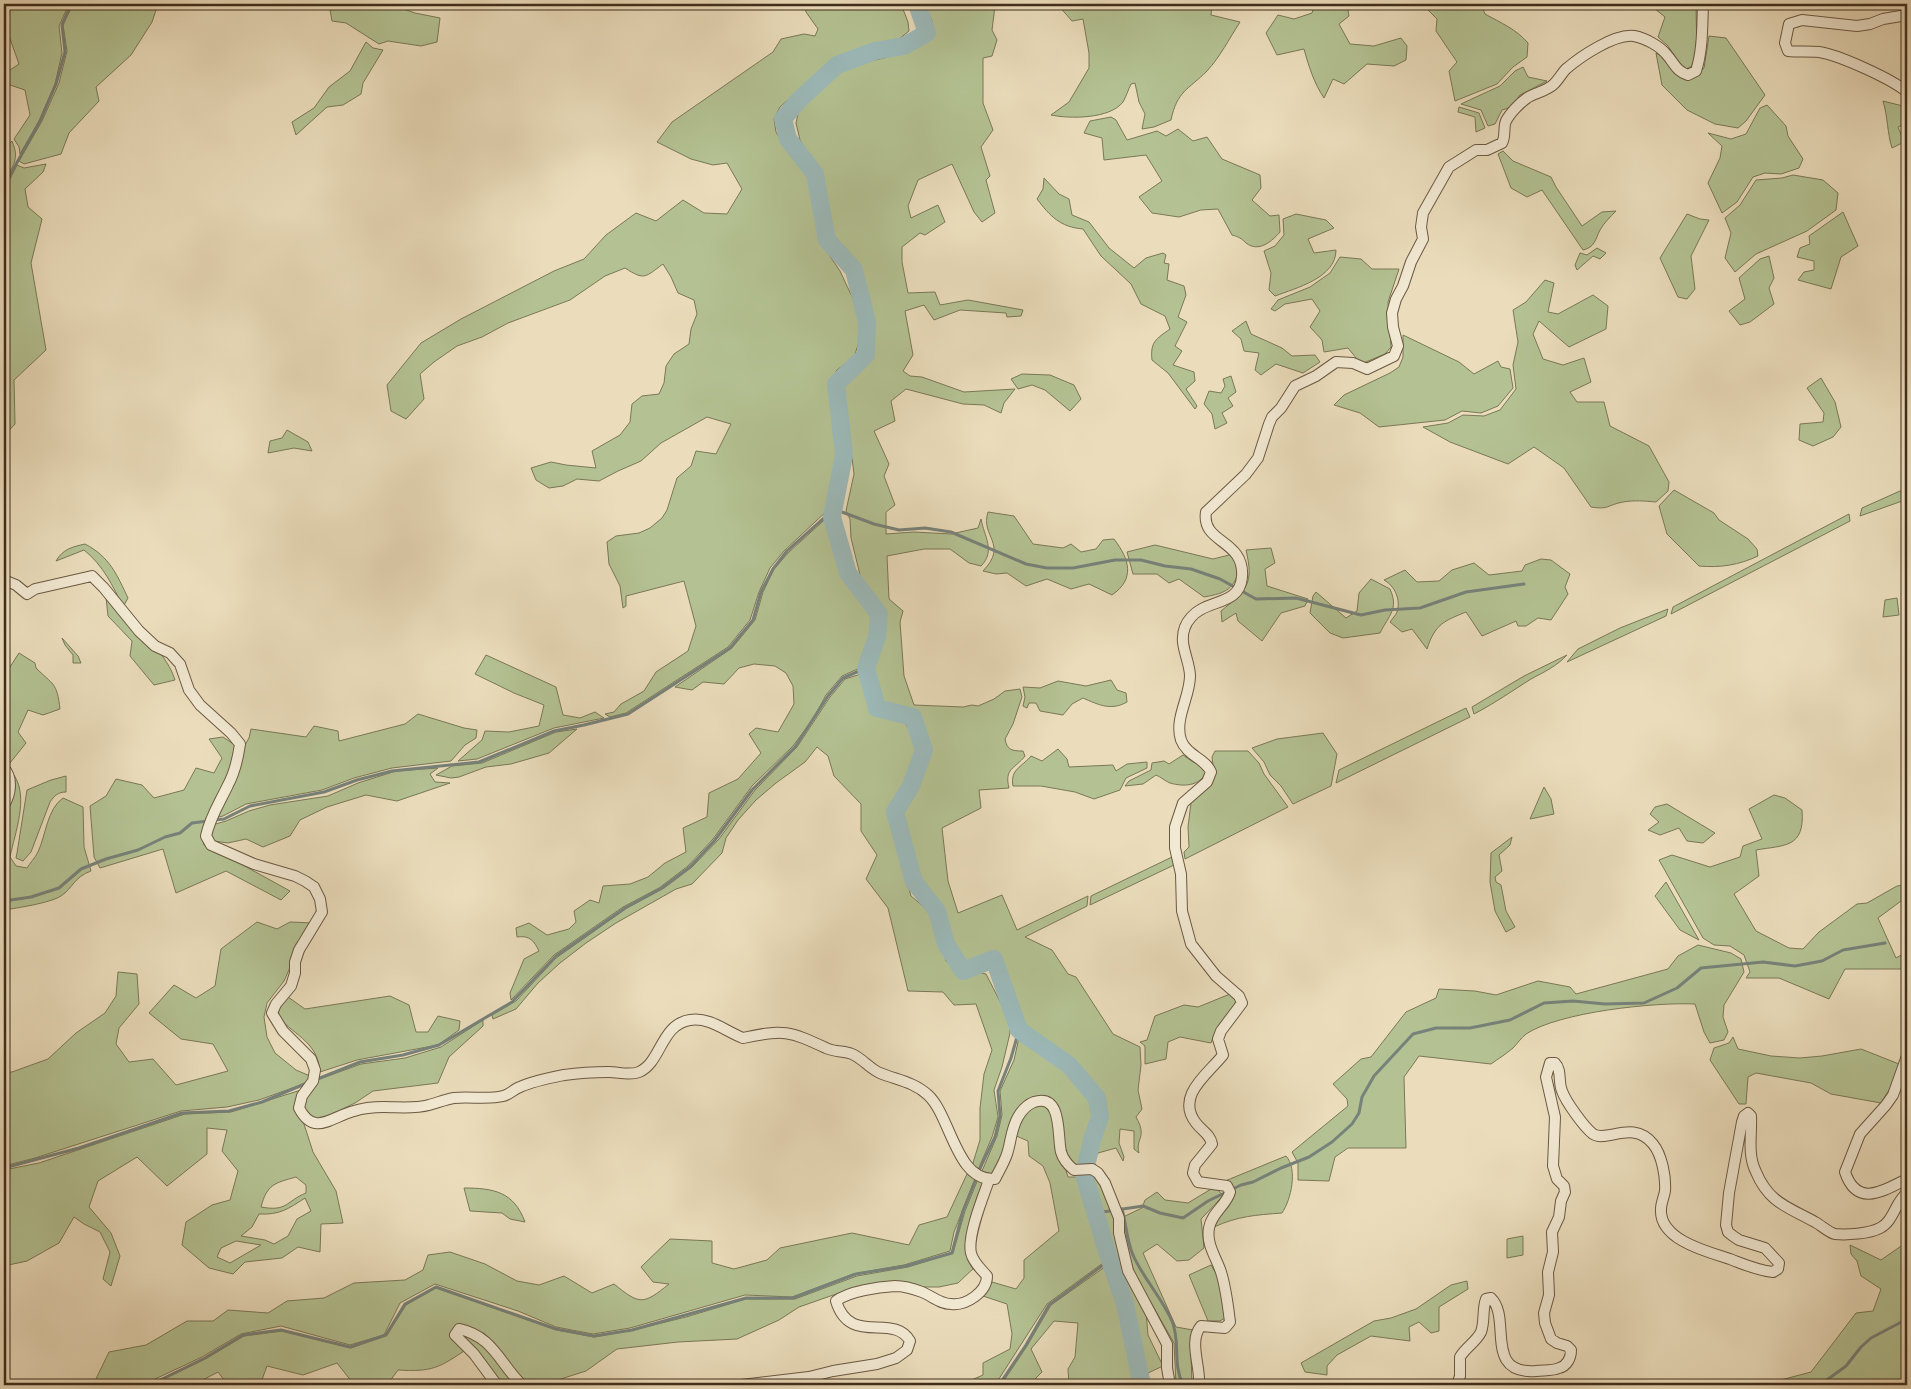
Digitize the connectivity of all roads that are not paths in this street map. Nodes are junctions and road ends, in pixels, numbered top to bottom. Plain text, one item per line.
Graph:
1 (1703, 4) edge
2 (1907, 15) edge
3 (1907, 92) edge
4 (4, 580) edge
5 (4, 768) edge
6 (4, 805) edge
7 (1907, 1056) edge
8 (986, 1179) junction
9 (1907, 1179) edge
10 (1907, 1193) edge
11 (497, 1385) edge
12 (522, 1385) edge
13 (741, 1385) edge
14 (1170, 1385) edge
15 (1199, 1385) edge
16 (1457, 1385) edge

1 - 15 street
2 - 3 street
4 - 8 street
5 - 6 street
7 - 9 street
8 - 13 street
8 - 14 street
10 - 16 street
11 - 12 street

